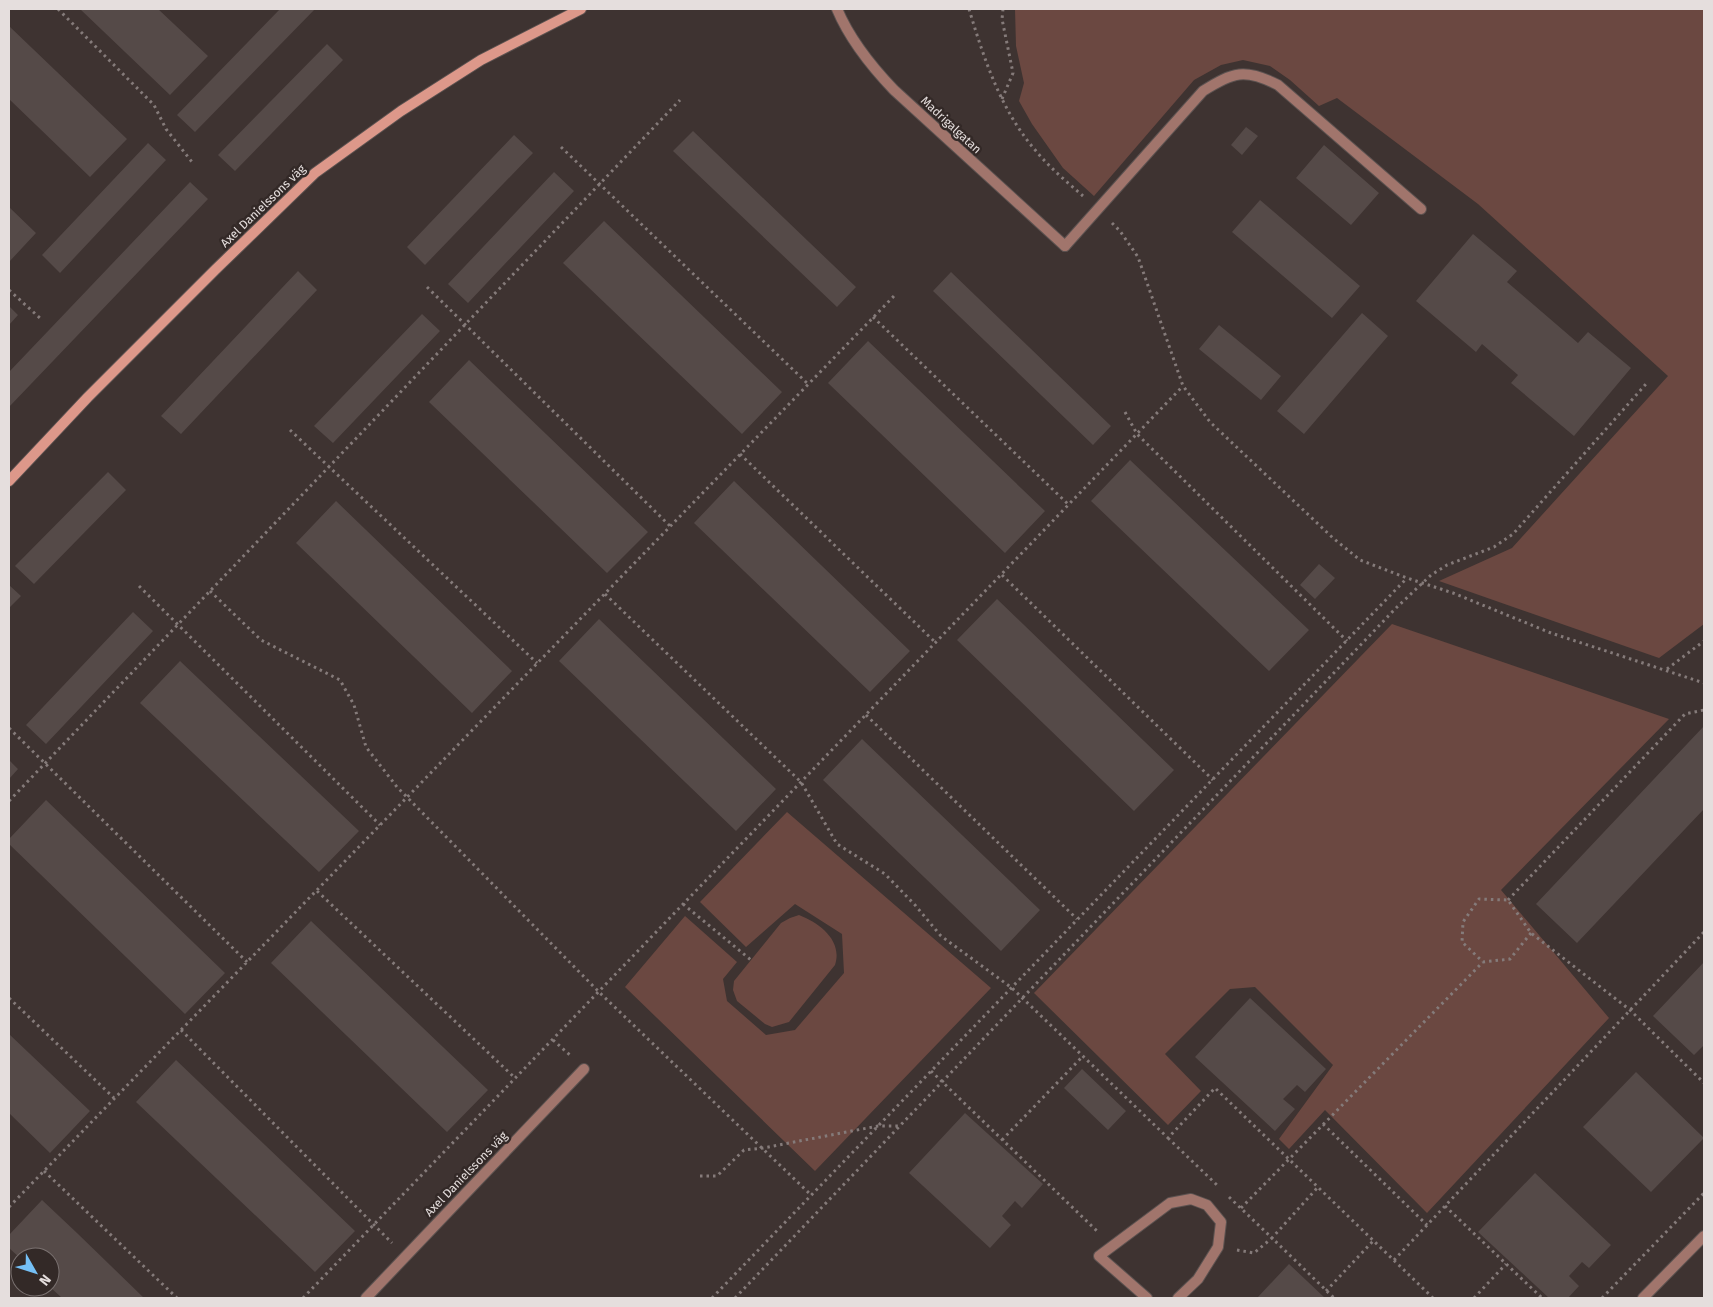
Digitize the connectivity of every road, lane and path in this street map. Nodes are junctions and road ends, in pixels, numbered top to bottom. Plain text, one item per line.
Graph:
1 (58, 9) edge
2 (581, 9) edge
3 (837, 9) edge
4 (969, 9) edge
5 (1002, 9) edge
6 (680, 100) dead end
7 (1002, 100) junction
8 (561, 147) dead end
9 (192, 162) dead end
10 (600, 184) junction
11 (1421, 209) dead end
12 (1098, 210) junction
13 (427, 287) dead end
14 (9, 290) edge
15 (894, 296) dead end
16 (873, 317) junction
17 (41, 319) dead end
18 (465, 324) junction
19 (808, 384) junction
20 (1646, 384) dead end
21 (1183, 386) junction
22 (1124, 412) dead end
23 (290, 430) dead end
24 (1137, 434) junction
25 (740, 454) junction
26 (329, 467) junction
27 (9, 481) edge
28 (1069, 505) junction
29 (670, 526) junction
30 (1002, 574) junction
31 (1407, 578) junction
32 (1422, 583) junction
33 (139, 586) dead end
34 (210, 591) junction
35 (605, 594) junction
36 (178, 625) junction
37 (1347, 640) junction
38 (1704, 641) edge
39 (936, 643) junction
40 (537, 663) junction
41 (1667, 669) junction
42 (1704, 683) edge
43 (1704, 710) edge
44 (866, 715) junction
45 (9, 728) edge
46 (44, 764) junction
47 (1213, 780) junction
48 (801, 782) junction
49 (407, 797) junction
50 (9, 801) edge
51 (380, 825) junction
52 (316, 891) junction
53 (1508, 900) junction
54 (684, 904) junction
55 (1078, 920) junction
56 (1704, 932) edge
57 (1531, 933) junction
58 (751, 960) dead end
59 (247, 962) junction
60 (1483, 962) junction
61 (1012, 988) junction
62 (600, 993) junction
63 (1021, 997) junction
64 (9, 998) edge
65 (1630, 1010) junction
66 (181, 1030) junction
67 (1083, 1056) junction
68 (584, 1069) dead end
69 (931, 1071) junction
70 (515, 1078) junction
71 (942, 1082) junction
72 (1704, 1084) edge
73 (114, 1098) junction
74 (1323, 1124) junction
75 (878, 1126) junction
76 (900, 1126) junction
77 (1168, 1138) junction
78 (1002, 1140) junction
79 (763, 1148) junction
80 (1289, 1158) junction
81 (44, 1171) junction
82 (700, 1176) dead end
83 (1318, 1187) junction
84 (1221, 1189) dead end
85 (1704, 1193) edge
86 (811, 1195) junction
87 (1227, 1195) dead end
88 (1445, 1206) junction
89 (9, 1207) edge
90 (1241, 1208) junction
91 (374, 1225) junction
92 (1427, 1225) junction
93 (1704, 1236) edge
94 (1272, 1238) junction
95 (1374, 1240) junction
96 (1112, 1246) junction
97 (1218, 1247) junction
98 (405, 1256) junction
99 (1394, 1260) junction
100 (1506, 1264) junction
101 (1326, 1290) junction
102 (177, 1298) edge
103 (303, 1298) edge
104 (366, 1298) edge
105 (712, 1298) edge
106 (735, 1298) edge
107 (1147, 1298) edge
108 (1178, 1298) edge
109 (1334, 1298) edge
110 (1434, 1298) edge
111 (1474, 1298) edge
112 (1542, 1298) edge
113 (1602, 1298) edge
114 (1643, 1298) edge

1 - 9 path
2 - 27 street, Axel Danielssons väg
3 - 12 street, Madrigalgatan
4 - 7 path
5 - 7 path
6 - 10 path
7 - 12 path
8 - 10 path
10 - 18 path
10 - 19 path
11 - 12 street
12 - 21 path
13 - 18 path
14 - 17 path
15 - 16 path
16 - 19 path
16 - 28 path
18 - 26 path
18 - 29 path
19 - 25 path
20 - 32 path
21 - 24 path
21 - 31 path
22 - 24 path
23 - 26 path
24 - 28 path
24 - 37 path
25 - 29 path
25 - 39 path
26 - 34 path
26 - 40 path
28 - 30 path
29 - 35 path
30 - 39 path
30 - 47 path
31 - 32 path
31 - 37 path
32 - 41 path
32 - 63 path
33 - 36 path
34 - 36 path
34 - 49 path
35 - 40 path
35 - 48 path
36 - 46 path
36 - 51 path
37 - 47 path
38 - 41 path
39 - 44 path
40 - 49 path
41 - 42 path
43 - 53 path
44 - 48 path
44 - 55 path
45 - 46 path
46 - 50 path
46 - 59 path
47 - 55 path
48 - 54 path
48 - 61 path
49 - 51 path
49 - 62 path
51 - 52 path
52 - 59 path
52 - 70 path
53 - 57 path
53 - 60 path
54 - 58 path
54 - 62 path
55 - 61 path
56 - 65 path
57 - 60 path
57 - 65 path
59 - 66 path
60 - 74 path
61 - 63 path
61 - 69 path
62 - 70 path
62 - 79 path
63 - 67 path
63 - 71 path
64 - 73 path
65 - 72 path
65 - 88 path
66 - 73 path
66 - 91 path
67 - 77 path
67 - 78 path
68 - 98 street, Axel Danielssons väg
69 - 71 path
69 - 75 path
70 - 91 path
71 - 76 path
71 - 78 path
73 - 81 path
74 - 80 path
74 - 92 path
75 - 76 path
75 - 79 path
75 - 86 path
76 - 106 path
77 - 80 path
77 - 84 path
78 - 96 path
79 - 82 path
79 - 86 path
80 - 83 path
80 - 90 path
81 - 89 path
81 - 102 path
83 - 94 path
83 - 95 path
85 - 113 path
86 - 105 path
87 - 90 path
88 - 92 path
88 - 100 path
90 - 94 path
91 - 98 path
91 - 103 path
92 - 99 path
93 - 114 street
94 - 97 path
94 - 101 path
95 - 99 path
95 - 101 path
96 - 97 street
96 - 107 street
97 - 108 street
98 - 104 street, Axel Danielssons väg
99 - 110 path
100 - 111 path
100 - 112 path
101 - 109 path

